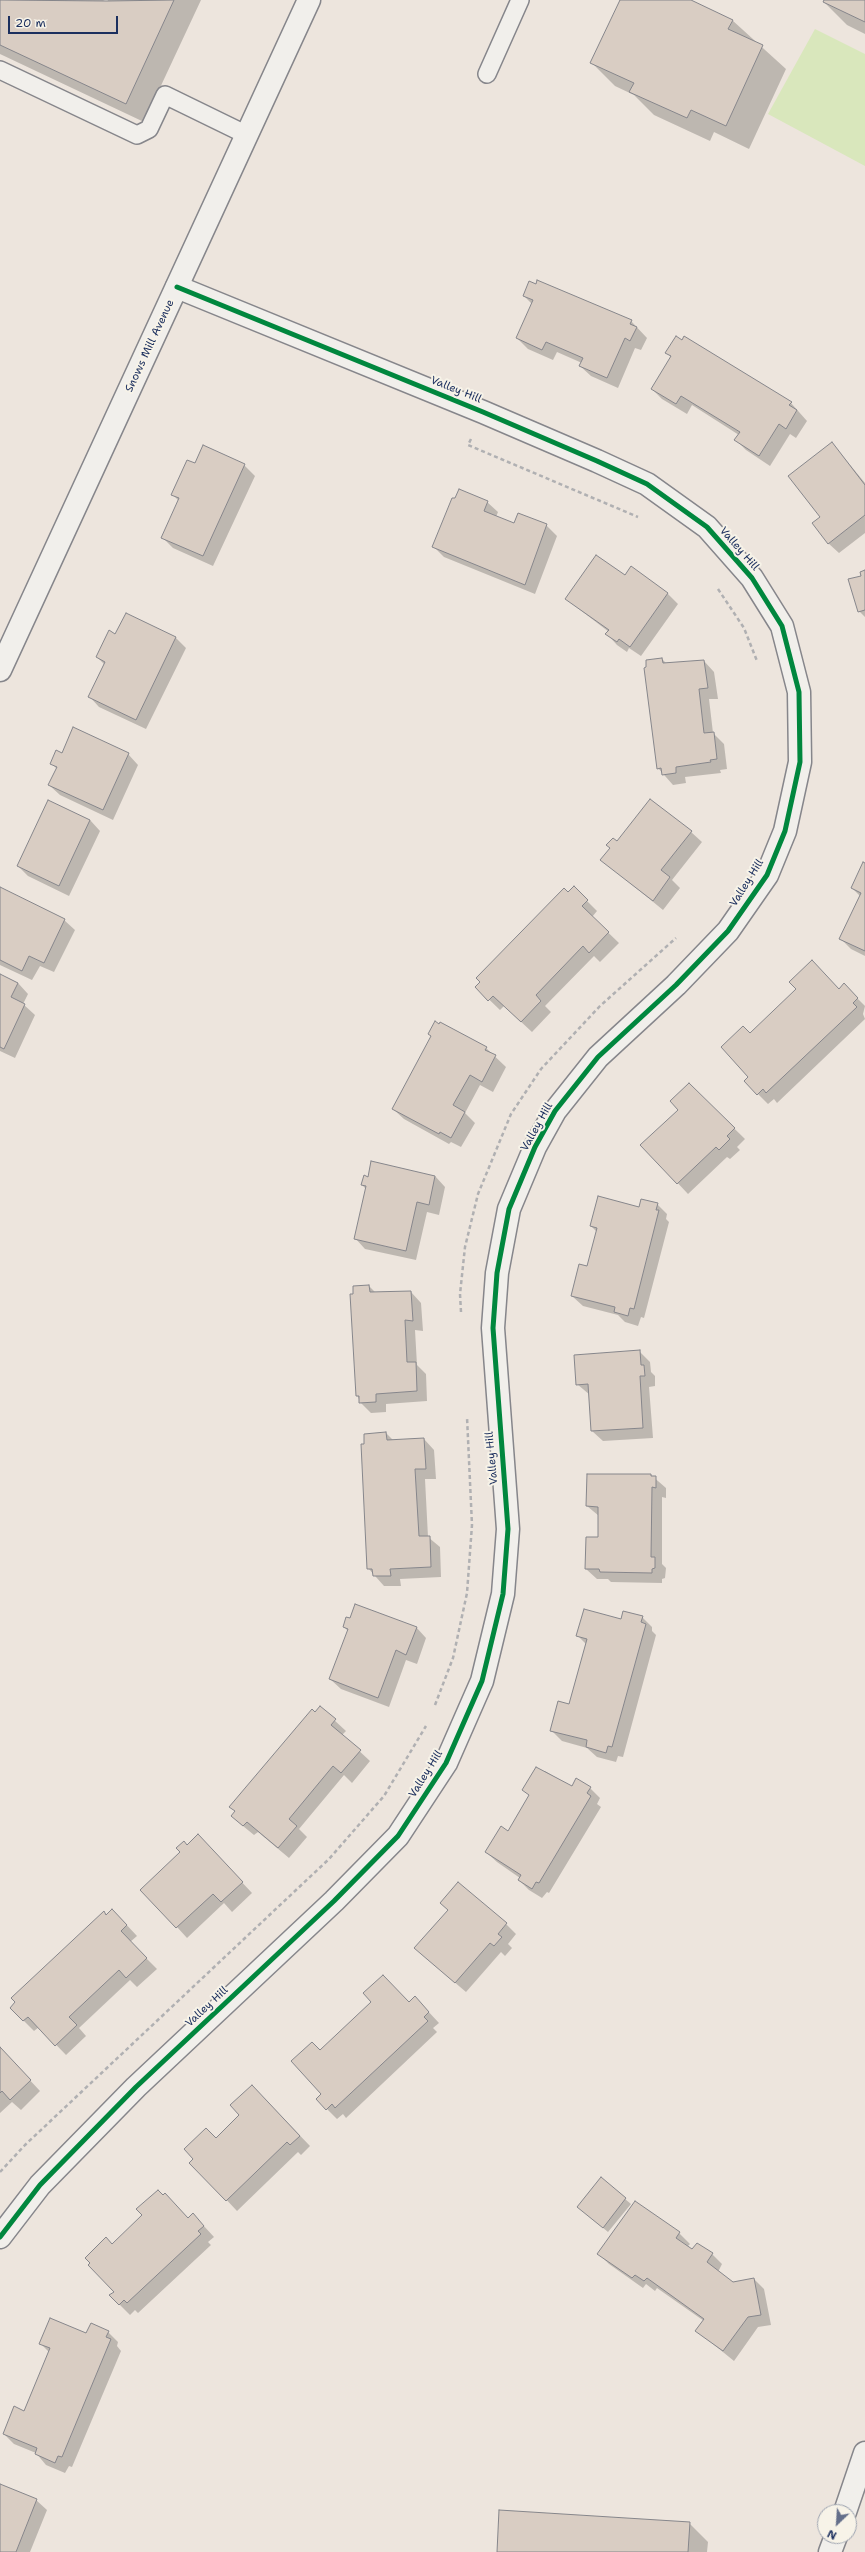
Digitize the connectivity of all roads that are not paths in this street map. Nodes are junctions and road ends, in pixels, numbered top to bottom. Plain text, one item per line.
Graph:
1 (309, 0) edge
2 (520, 0) edge
3 (0, 70) edge
4 (487, 74) dead end
5 (247, 135) junction
6 (177, 287) junction
7 (0, 670) edge
8 (0, 2237) edge
9 (865, 2453) edge
10 (848, 2504) edge

1 - 5 street, Snows Mill Avenue
2 - 4 lane
3 - 5 lane
5 - 6 street, Snows Mill Avenue
6 - 7 street, Snows Mill Avenue
6 - 8 street, Valley Hill
9 - 10 street

